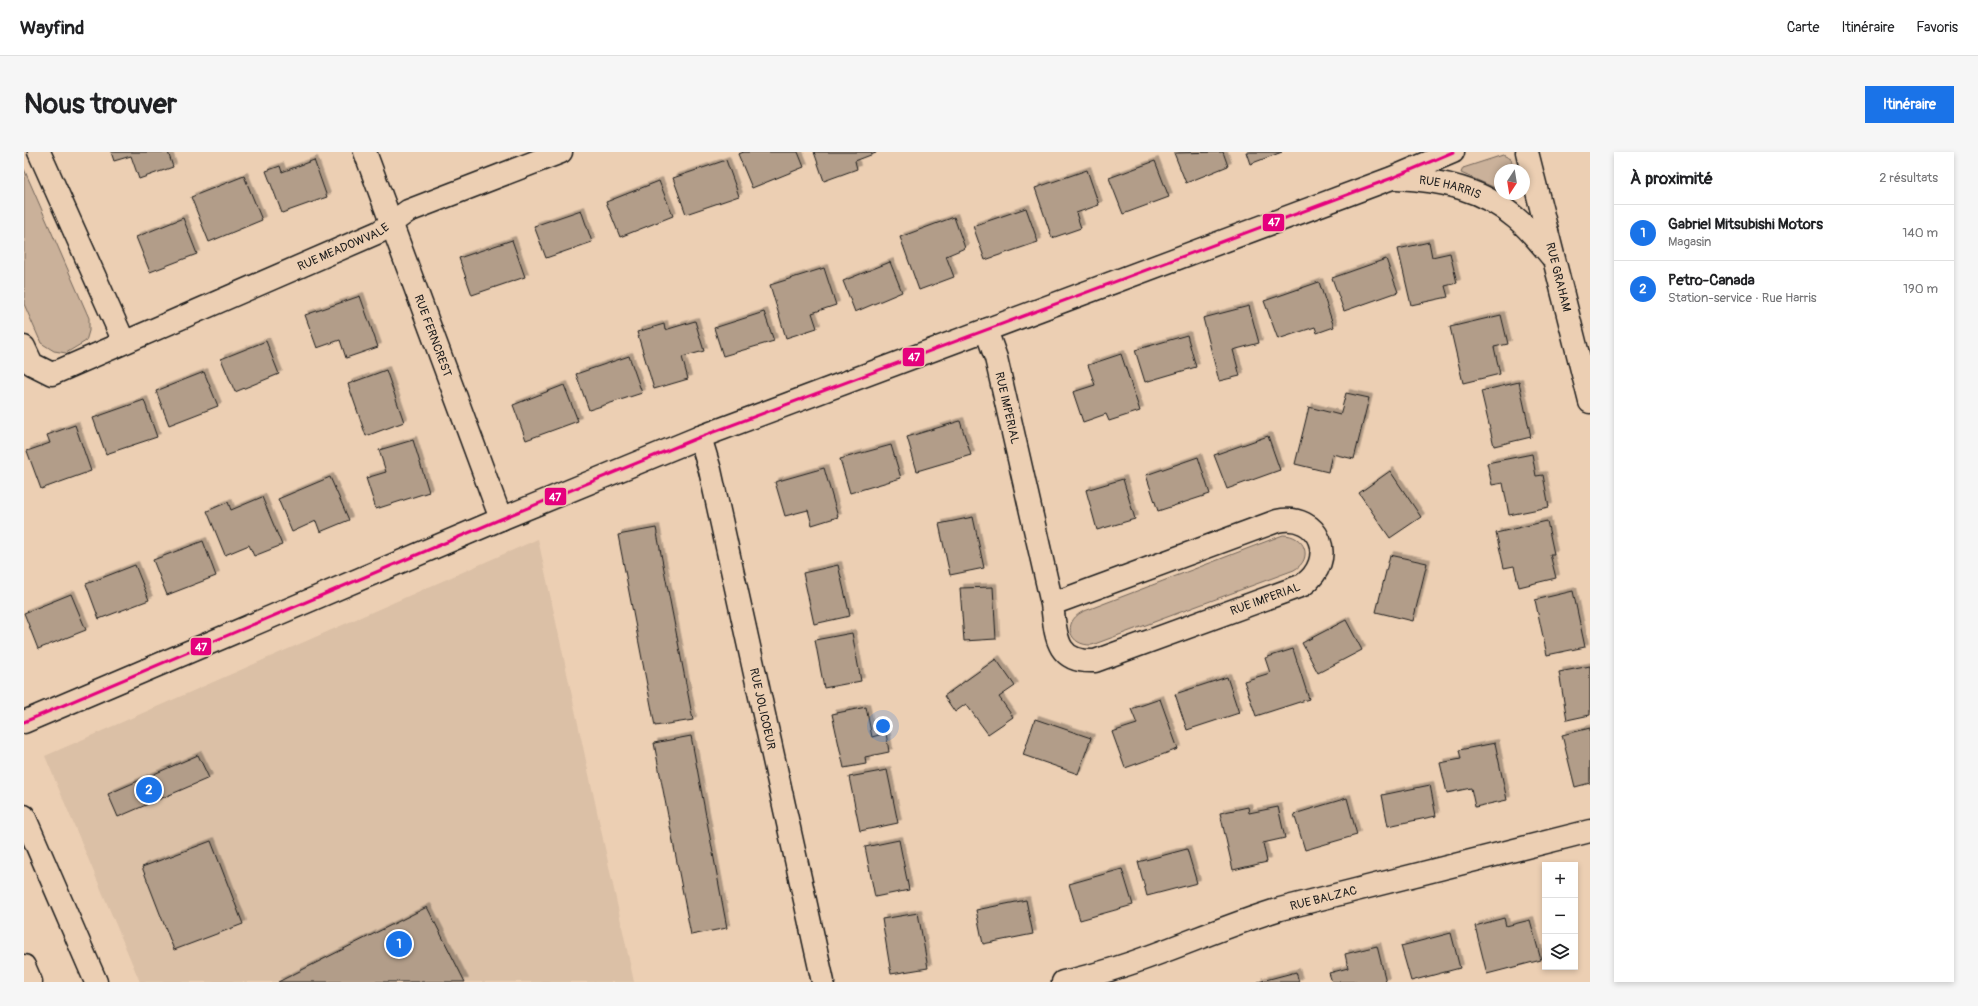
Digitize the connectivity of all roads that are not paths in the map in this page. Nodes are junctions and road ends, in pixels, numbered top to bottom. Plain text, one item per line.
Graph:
1 (39, 152) edge
2 (365, 152) edge
3 (562, 152) edge
4 (1453, 152) edge
5 (1527, 152) edge
6 (1392, 178) junction
7 (392, 223) junction
8 (1555, 260) junction
9 (986, 330) junction
10 (124, 342) junction
11 (24, 347) edge
12 (1590, 402) edge
13 (700, 437) junction
14 (501, 519) junction
15 (1052, 604) junction
16 (24, 722) edge
17 (24, 816) edge
18 (1590, 831) edge
19 (24, 966) edge
20 (31, 982) edge
21 (96, 982) edge
22 (823, 982) edge
23 (1063, 982) edge

1 - 10 street
2 - 7 street, RUE FERNCREST
3 - 7 street, RUE MEADOWVALE
4 - 6 street, RUE HARRIS
5 - 8 street, RUE GRAHAM
6 - 8 street, RUE HARRIS
6 - 9 street, RUE HARRIS
7 - 10 street, RUE MEADOWVALE
7 - 14 street, RUE FERNCREST
8 - 12 street, RUE GRAHAM
9 - 13 street, RUE HARRIS
9 - 15 street, RUE IMPERIAL
10 - 11 street, RUE MEADOWVALE
13 - 14 street, RUE HARRIS
13 - 22 street, RUE JOLICOEUR
14 - 16 street, RUE HARRIS
15 - 15 street, RUE IMPERIAL
17 - 21 street
18 - 23 street, RUE BALZAC
19 - 20 street

